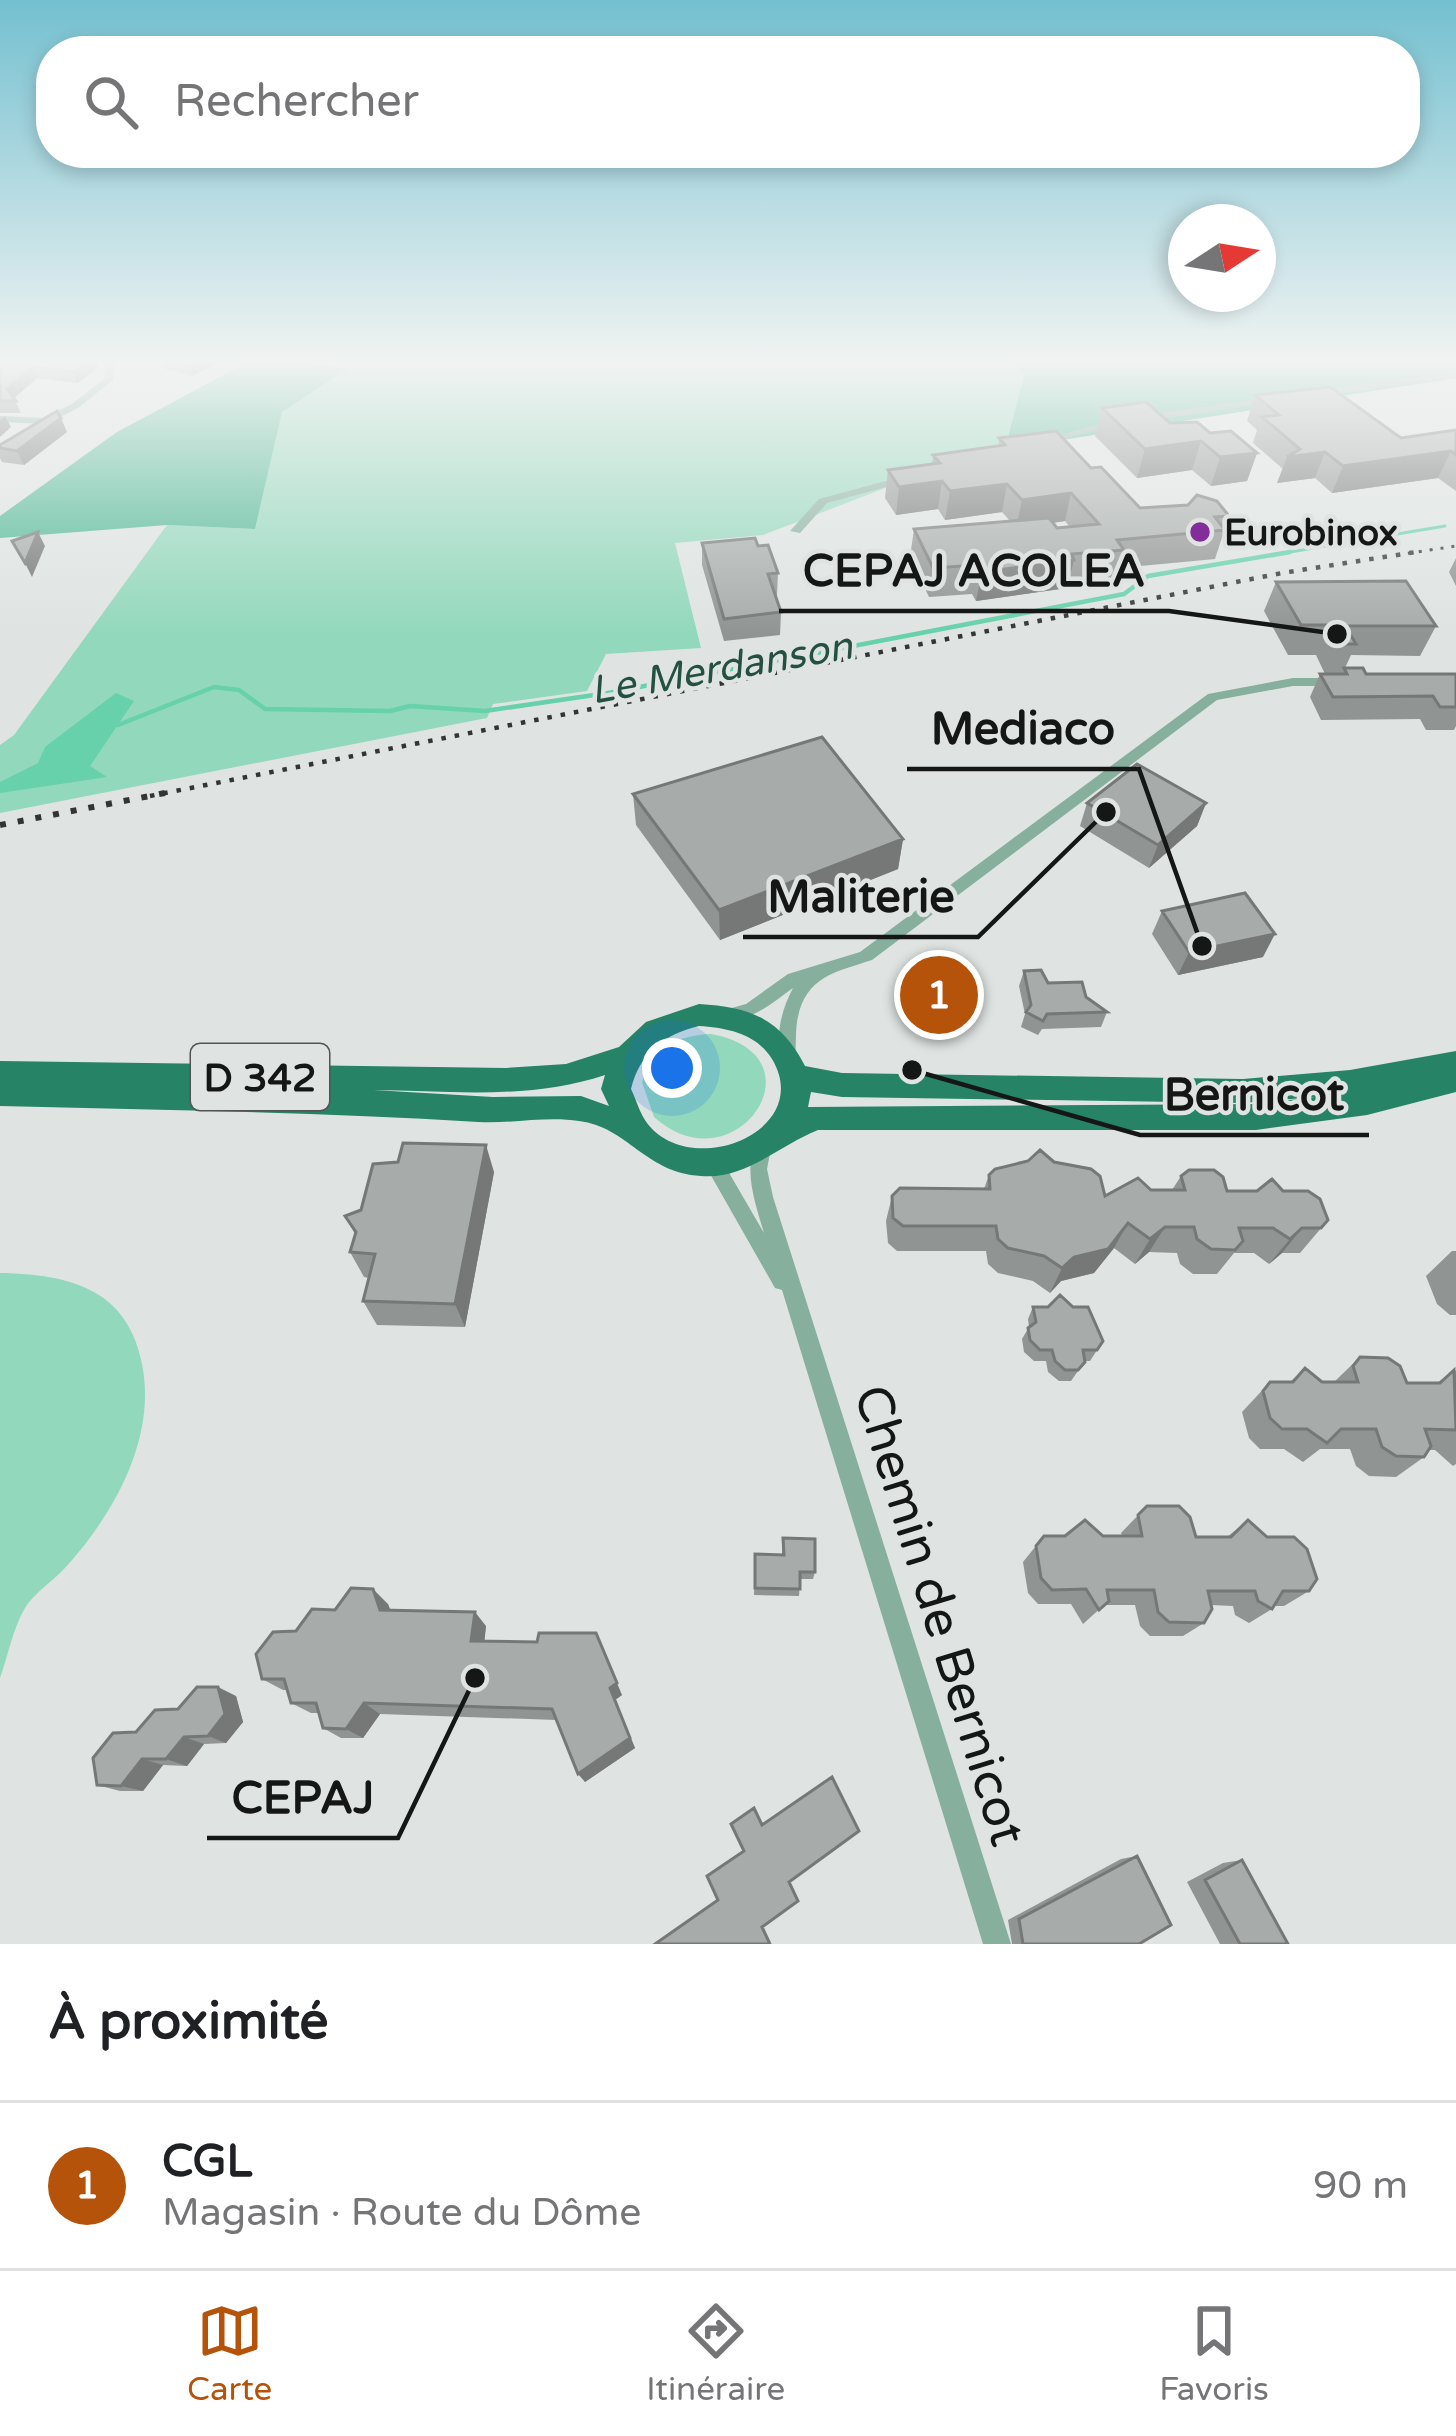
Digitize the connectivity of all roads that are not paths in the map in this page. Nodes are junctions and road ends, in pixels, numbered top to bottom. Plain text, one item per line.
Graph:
1 (916, 476) edge
2 (796, 531) dead end
3 (1363, 682) edge
4 (816, 973) junction
5 (726, 1016) junction
6 (628, 1055) junction
7 (1456, 1064) edge
8 (792, 1066) junction
9 (0, 1073) edge
10 (1456, 1080) edge
11 (0, 1094) edge
12 (629, 1126) junction
13 (772, 1140) junction
14 (715, 1165) junction
15 (800, 1313) junction
16 (997, 1944) edge

1 - 2 street
3 - 4 street
4 - 5 street
4 - 8 street
5 - 6 main road
5 - 8 main road
6 - 9 main road, D 342
6 - 12 main road
7 - 8 main road
8 - 13 main road
10 - 13 main road
11 - 12 main road, D 342
12 - 14 main road
13 - 14 main road
13 - 15 street, Chemin de Bernicot
14 - 15 street, Chemin de Bernicot
15 - 16 street, Chemin de Bernicot

